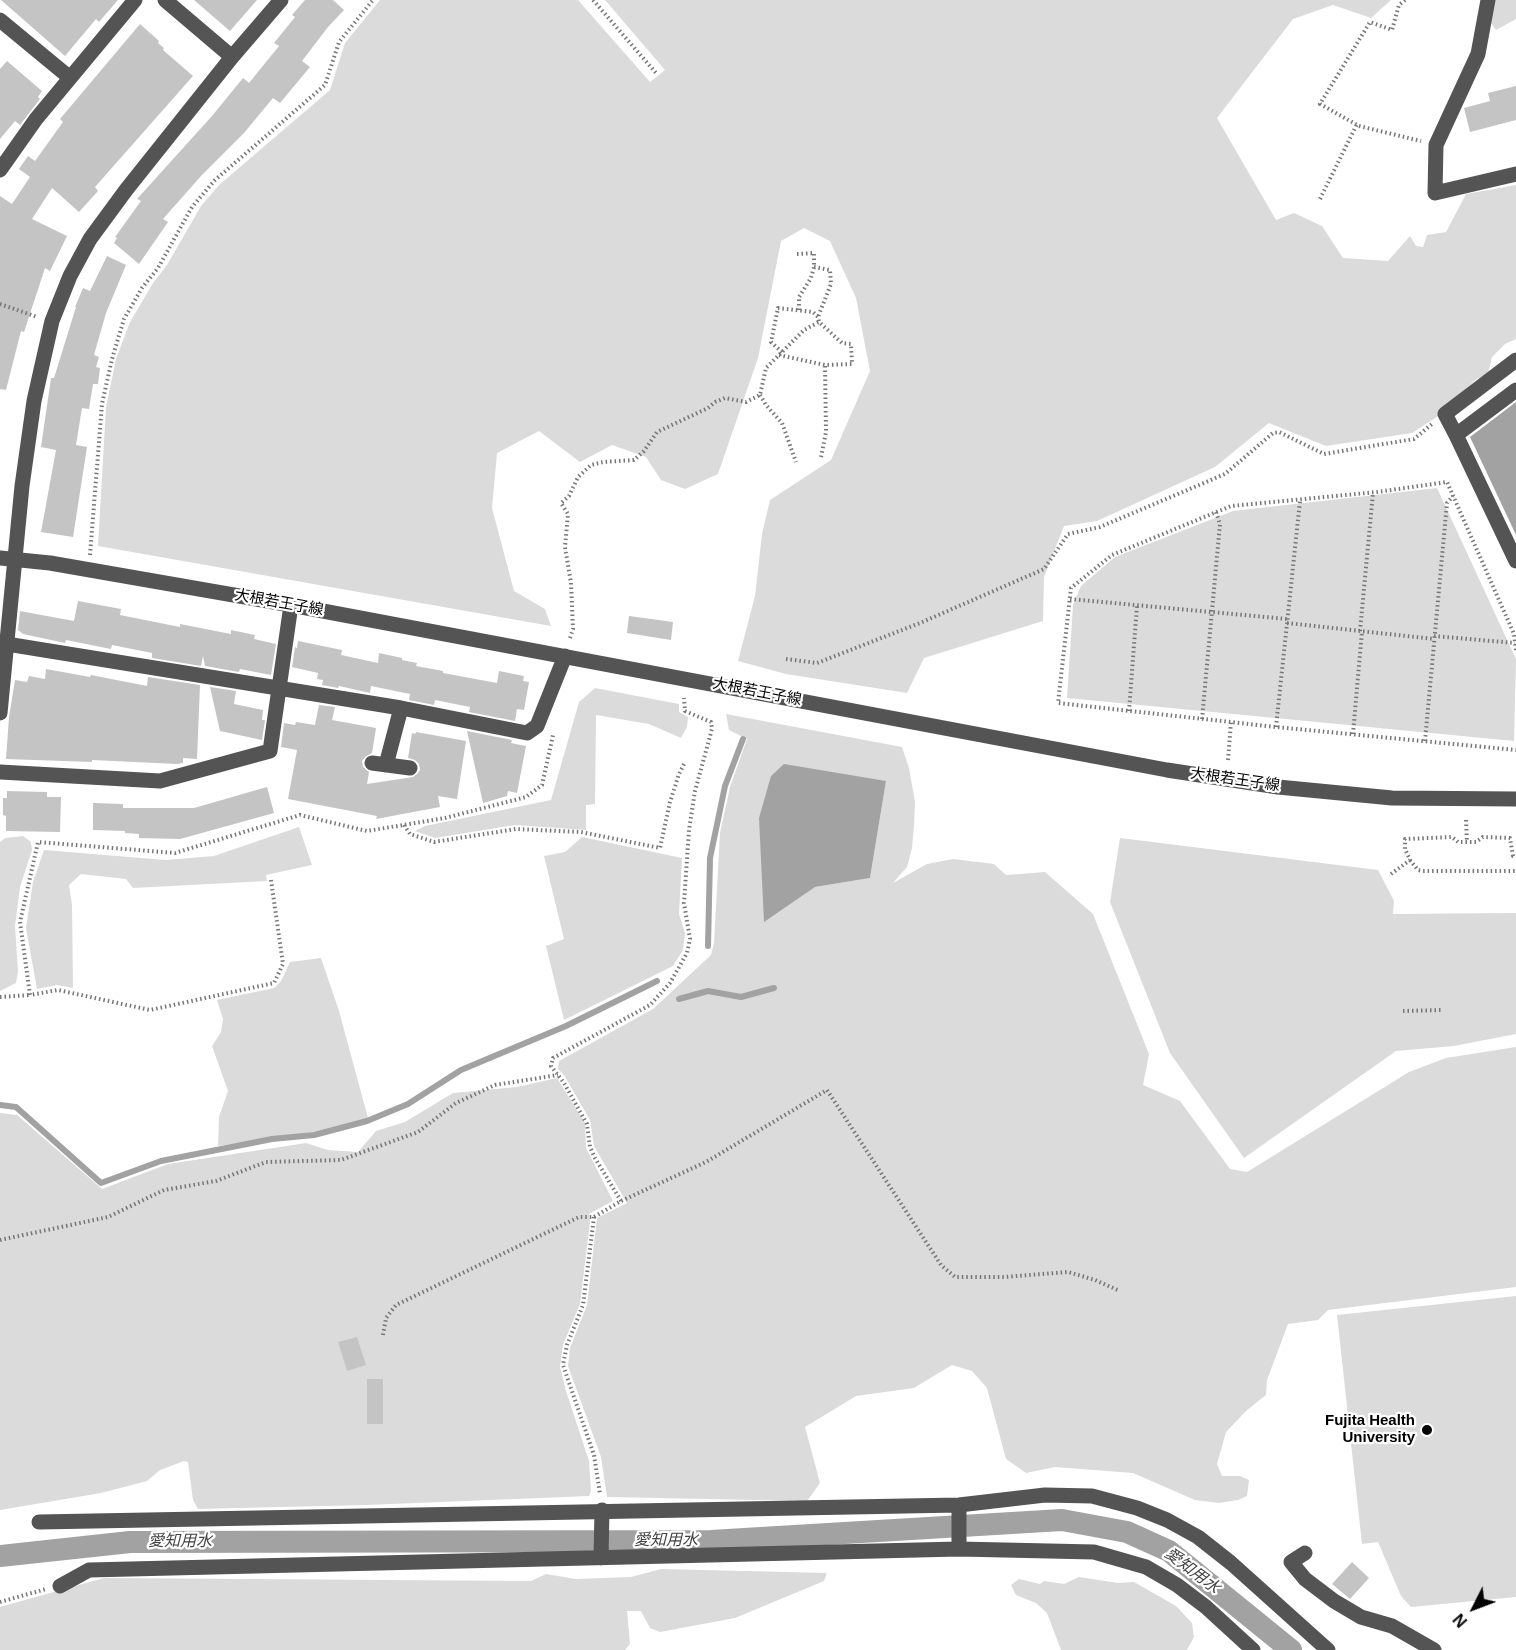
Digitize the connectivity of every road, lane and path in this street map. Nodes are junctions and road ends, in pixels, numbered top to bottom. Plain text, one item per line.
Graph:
1 (135, 0) edge
2 (165, 0) edge
3 (281, 0) edge
4 (373, 0) edge
5 (594, 0) edge
6 (1405, 0) edge
7 (1488, 0) edge
8 (0, 20) edge
9 (232, 57) junction
10 (656, 73) dead end
11 (69, 77) junction
12 (1357, 124) junction
13 (1436, 145) junction
14 (0, 170) edge
15 (1516, 174) edge
16 (1320, 199) dead end
17 (797, 254) dead end
18 (814, 267) junction
19 (0, 304) edge
20 (798, 310) junction
21 (819, 320) junction
22 (52, 321) junction
23 (781, 354) junction
24 (1516, 360) edge
25 (825, 365) junction
26 (1516, 390) edge
27 (760, 395) junction
28 (1445, 414) junction
29 (1456, 435) junction
30 (821, 457) dead end
31 (796, 462) dead end
32 (1373, 492) junction
33 (1453, 496) junction
34 (1300, 501) junction
35 (1216, 512) junction
36 (7, 559) edge
37 (1516, 561) edge
38 (88, 570) junction
39 (1070, 599) junction
40 (291, 605) junction
41 (1137, 606) junction
42 (1212, 612) junction
43 (1287, 621) junction
44 (1361, 631) junction
45 (570, 638) dead end
46 (1434, 638) junction
47 (3, 643) edge
48 (1515, 643) edge
49 (1516, 650) edge
50 (565, 656) junction
51 (786, 659) dead end
52 (279, 690) junction
53 (684, 698) dead end
54 (401, 708) junction
55 (1129, 711) junction
56 (0, 713) edge
57 (1202, 719) junction
58 (1231, 722) junction
59 (1276, 727) junction
60 (555, 729) dead end
61 (1353, 734) junction
62 (1425, 741) junction
63 (1516, 750) edge
64 (1228, 760) dead end
65 (684, 764) dead end
66 (410, 768) dead end
67 (0, 772) edge
68 (1516, 799) edge
69 (1466, 820) dead end
70 (404, 825) junction
71 (1467, 842) junction
72 (1516, 856) edge
73 (1410, 860) junction
74 (1516, 871) edge
75 (1391, 874) dead end
76 (271, 880) dead end
77 (30, 995) junction
78 (0, 997) edge
79 (1442, 1010) dead end
80 (1403, 1011) dead end
81 (558, 1075) junction
82 (621, 1202) junction
83 (594, 1217) junction
84 (0, 1240) edge
85 (1120, 1291) dead end
86 (383, 1335) dead end
87 (959, 1508) junction
88 (602, 1514) junction
89 (39, 1522) dead end
90 (959, 1547) junction
91 (601, 1553) junction
92 (1305, 1553) dead end
93 (60, 1586) joint
94 (0, 1602) edge
95 (1253, 1650) edge
96 (1328, 1650) edge
97 (1434, 1650) edge

1 - 11 street
2 - 9 street
3 - 9 street
4 - 38 path
5 - 10 path
6 - 12 path
7 - 13 street
8 - 11 street
9 - 22 street
11 - 14 street
12 - 13 path
12 - 16 path
13 - 15 street
17 - 18 path
18 - 20 path
18 - 21 path
19 - 22 path
20 - 21 path
20 - 23 path
21 - 23 path
21 - 25 path
22 - 36 street
23 - 25 path
23 - 27 path
24 - 28 street
25 - 30 path
26 - 29 street
27 - 31 path
27 - 45 path
28 - 29 street
28 - 51 path
29 - 37 street
32 - 33 path
32 - 34 path
32 - 44 path
33 - 46 path
33 - 48 path
34 - 35 path
34 - 43 path
35 - 39 path
35 - 42 path
36 - 38 street, 大根若王子線
36 - 47 street
38 - 40 street, 大根若王子線
39 - 41 path
39 - 55 path
40 - 50 street, 大根若王子線
40 - 52 street
41 - 42 path
41 - 55 path
42 - 43 path
42 - 57 path
43 - 44 path
43 - 59 path
44 - 46 path
44 - 61 path
46 - 48 path
46 - 62 path
47 - 52 street
47 - 56 street
48 - 49 path
50 - 54 street
50 - 68 street, 大根若王子線
52 - 54 street
52 - 67 street
53 - 81 path
54 - 66 street
55 - 57 path
57 - 58 path
58 - 59 path
58 - 64 path
59 - 61 path
60 - 70 path
61 - 62 path
62 - 63 path
65 - 70 path
69 - 71 path
70 - 77 path
71 - 72 path
71 - 73 path
73 - 74 path
73 - 75 path
76 - 77 path
77 - 78 path
79 - 80 path
81 - 82 path
81 - 84 path
82 - 83 path
82 - 85 path
83 - 86 path
83 - 88 path
87 - 88 street
87 - 90 street
87 - 96 street
88 - 89 street
88 - 91 street
90 - 91 street
90 - 95 street
91 - 93 street
92 - 97 street
93 - 94 path

